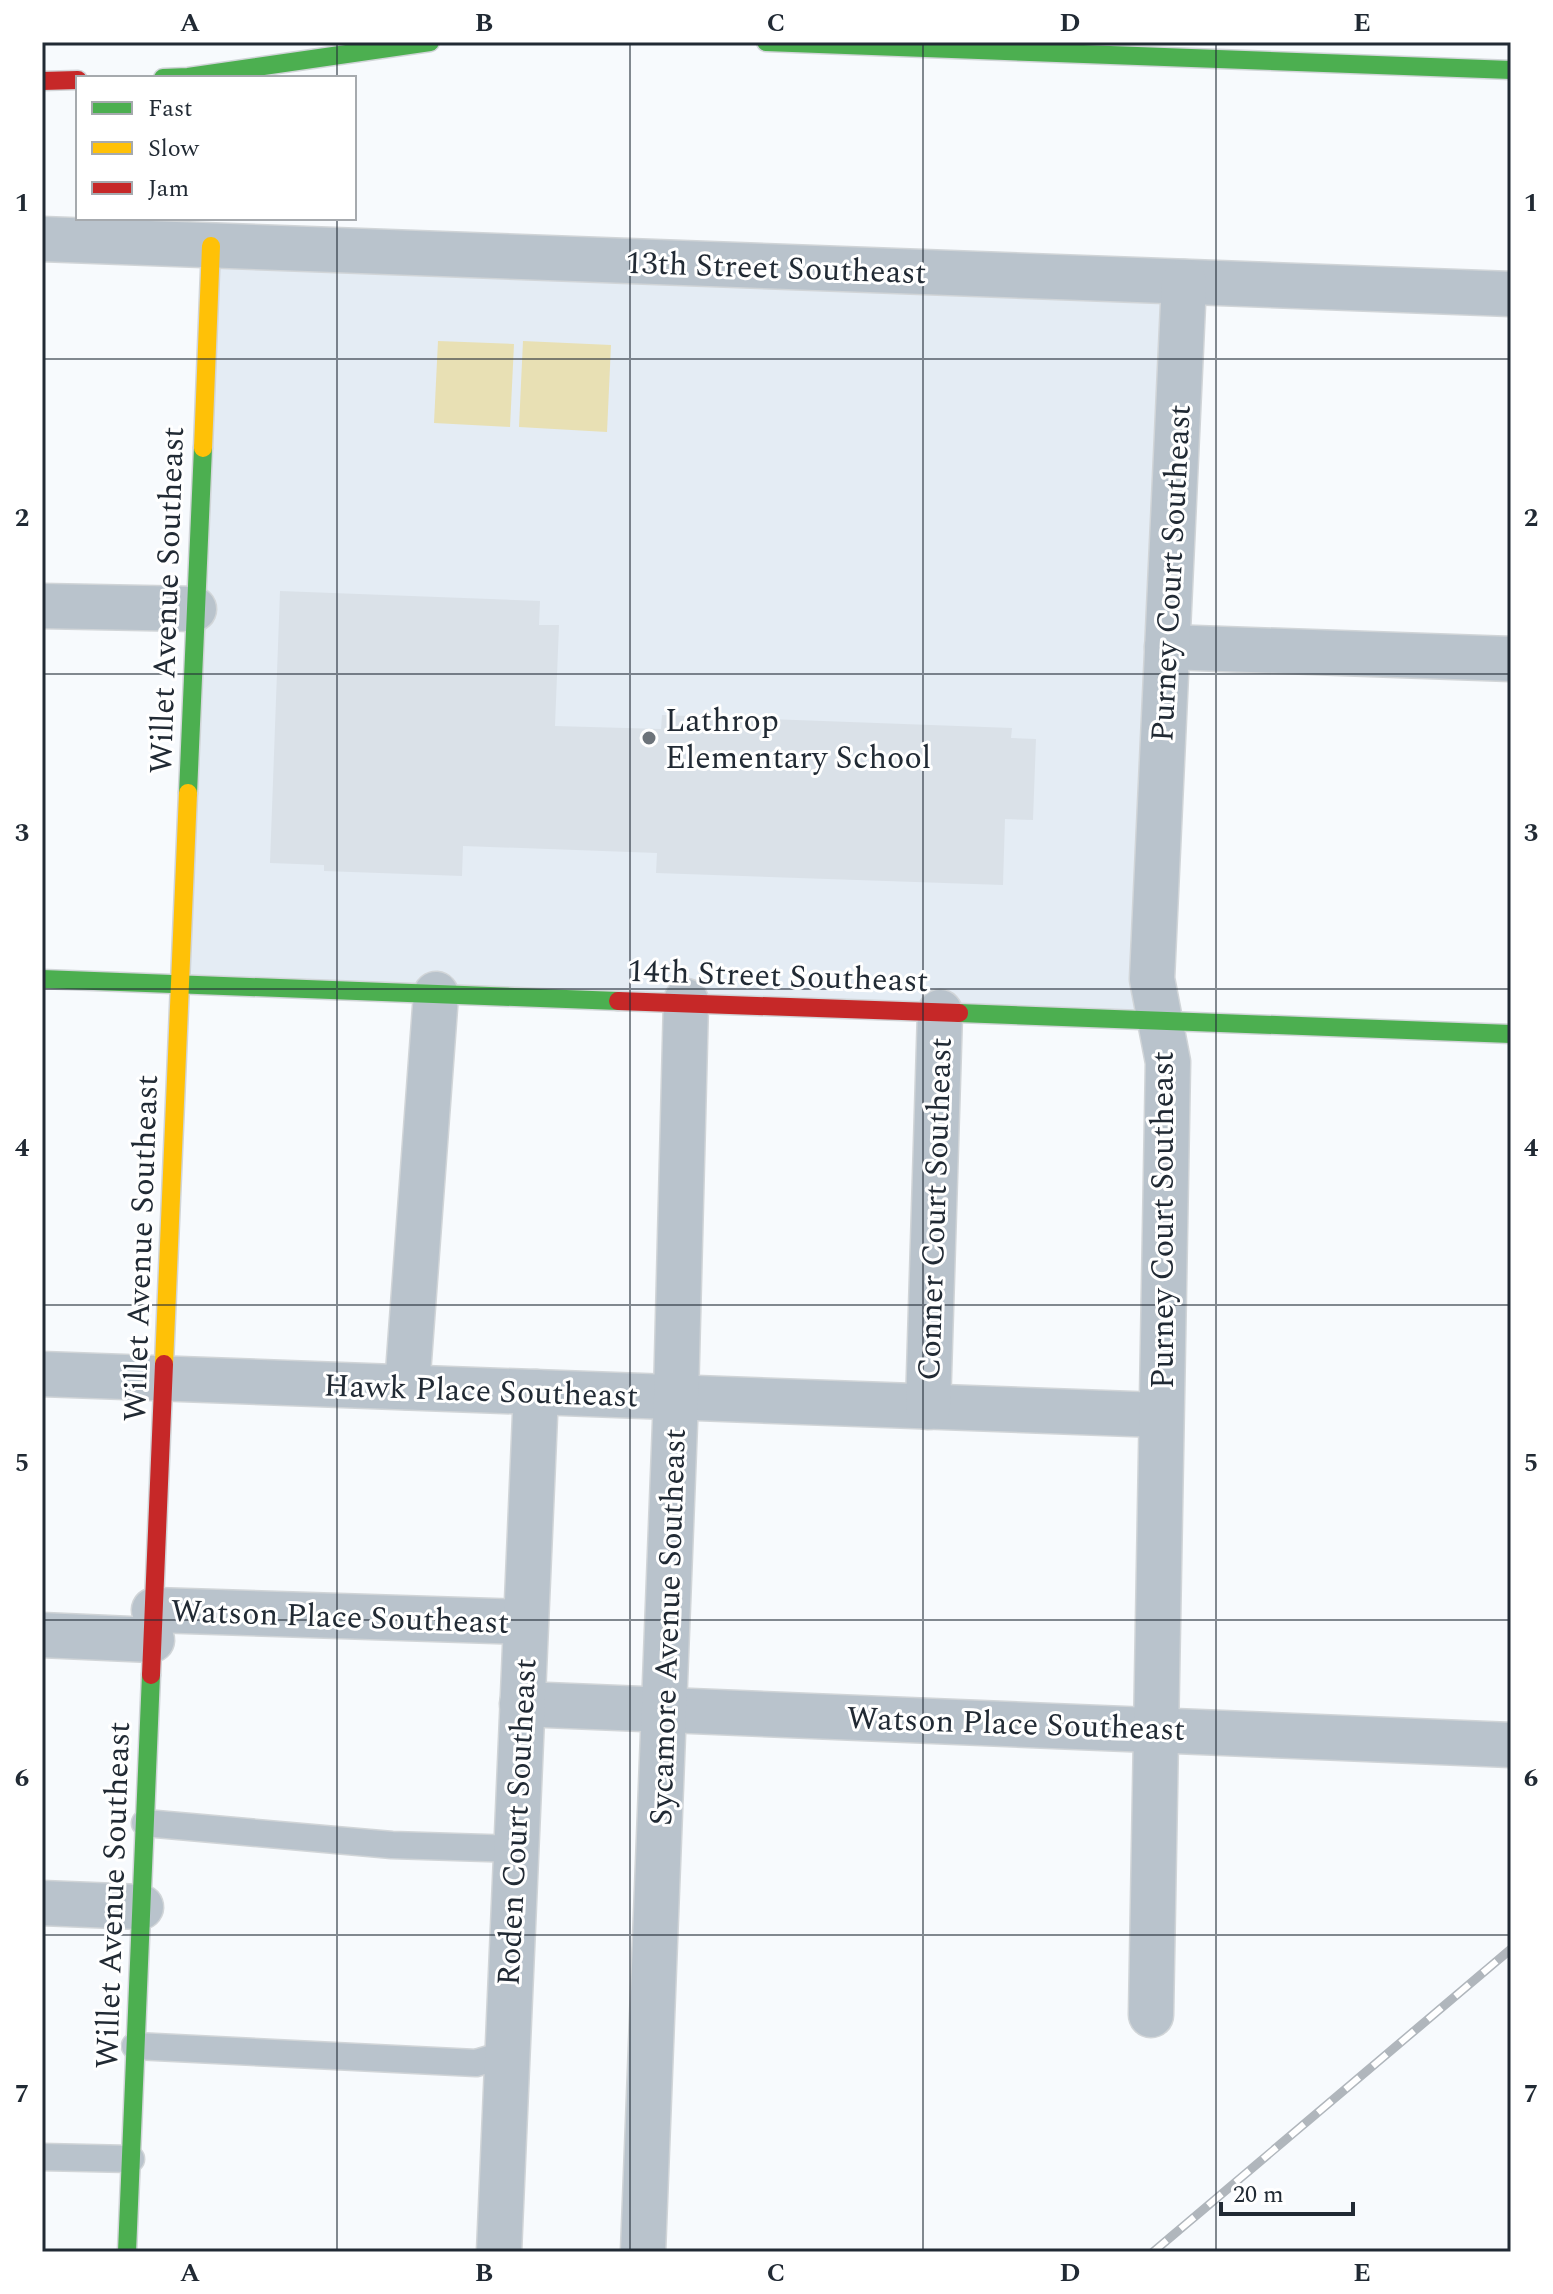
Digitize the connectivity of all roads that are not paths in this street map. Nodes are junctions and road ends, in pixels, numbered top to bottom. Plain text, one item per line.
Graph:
1 (430, 42) edge
2 (766, 42) edge
3 (1511, 70) edge
4 (195, 76) edge
5 (76, 80) edge
6 (42, 81) edge
7 (42, 239) edge
8 (211, 246) junction
9 (1184, 282) junction
10 (1511, 294) edge
11 (42, 606) edge
12 (194, 609) junction
13 (1167, 647) junction
14 (1511, 659) edge
15 (42, 979) edge
16 (181, 985) junction
17 (436, 994) junction
18 (686, 1001) junction
19 (940, 1012) junction
20 (1160, 1019) junction
21 (1511, 1034) edge
22 (42, 1374) edge
23 (164, 1378) junction
24 (407, 1387) junction
25 (536, 1392) junction
26 (676, 1397) junction
27 (928, 1407) junction
28 (1160, 1415) junction
29 (525, 1622) junction
30 (153, 1625) junction
31 (42, 1635) edge
32 (522, 1704) junction
33 (663, 1709) junction
34 (1156, 1728) junction
35 (1511, 1745) edge
36 (145, 1823) junction
37 (515, 1849) junction
38 (42, 1903) edge
39 (141, 1907) junction
40 (1151, 2015) dead end
41 (135, 2046) junction
42 (506, 2046) junction
43 (42, 2157) edge
44 (131, 2159) junction
45 (127, 2252) edge
46 (499, 2252) edge
47 (643, 2252) edge

1 - 4 main road
2 - 3 main road
5 - 6 main road
7 - 8 street, 13th Street Southeast
8 - 9 street, 13th Street Southeast
8 - 12 main road, Willet Avenue Southeast
9 - 10 street, 13th Street Southeast
9 - 13 street, Purney Court Southeast
11 - 12 street
12 - 16 main road, Willet Avenue Southeast
13 - 14 street
13 - 20 street, Purney Court Southeast
15 - 16 main road, 14th Street Southeast
16 - 17 main road, 14th Street Southeast
16 - 23 main road, Willet Avenue Southeast
17 - 18 main road, 14th Street Southeast
17 - 24 street
18 - 19 main road, 14th Street Southeast
18 - 26 street, Sycamore Avenue Southeast
19 - 20 main road, 14th Street Southeast
19 - 27 street, Conner Court Southeast
20 - 21 main road, 14th Street Southeast
20 - 28 street, Purney Court Southeast
22 - 23 street, Hawk Place Southeast
23 - 24 street, Hawk Place Southeast
23 - 30 main road, Willet Avenue Southeast
24 - 25 street, Hawk Place Southeast
25 - 26 street, Hawk Place Southeast
25 - 29 street, Roden Court Southeast
26 - 27 street, Hawk Place Southeast
26 - 33 street, Sycamore Avenue Southeast
27 - 28 street, Hawk Place Southeast
28 - 34 street, Purney Court Southeast
29 - 30 street, Watson Place Southeast
29 - 32 street, Roden Court Southeast
30 - 31 street, Watson Place Southeast
30 - 36 main road, Willet Avenue Southeast
32 - 33 street, Watson Place Southeast
32 - 37 street, Roden Court Southeast
33 - 34 street, Watson Place Southeast
33 - 47 street, Sycamore Avenue Southeast
34 - 35 street, Watson Place Southeast
34 - 40 street, Purney Court Southeast
36 - 37 lane
36 - 39 main road, Willet Avenue Southeast
37 - 42 street, Roden Court Southeast
38 - 39 street
39 - 41 main road, Willet Avenue Southeast
41 - 42 lane
41 - 44 main road, Willet Avenue Southeast
42 - 46 street, Roden Court Southeast
43 - 44 lane
44 - 45 main road, Willet Avenue Southeast

